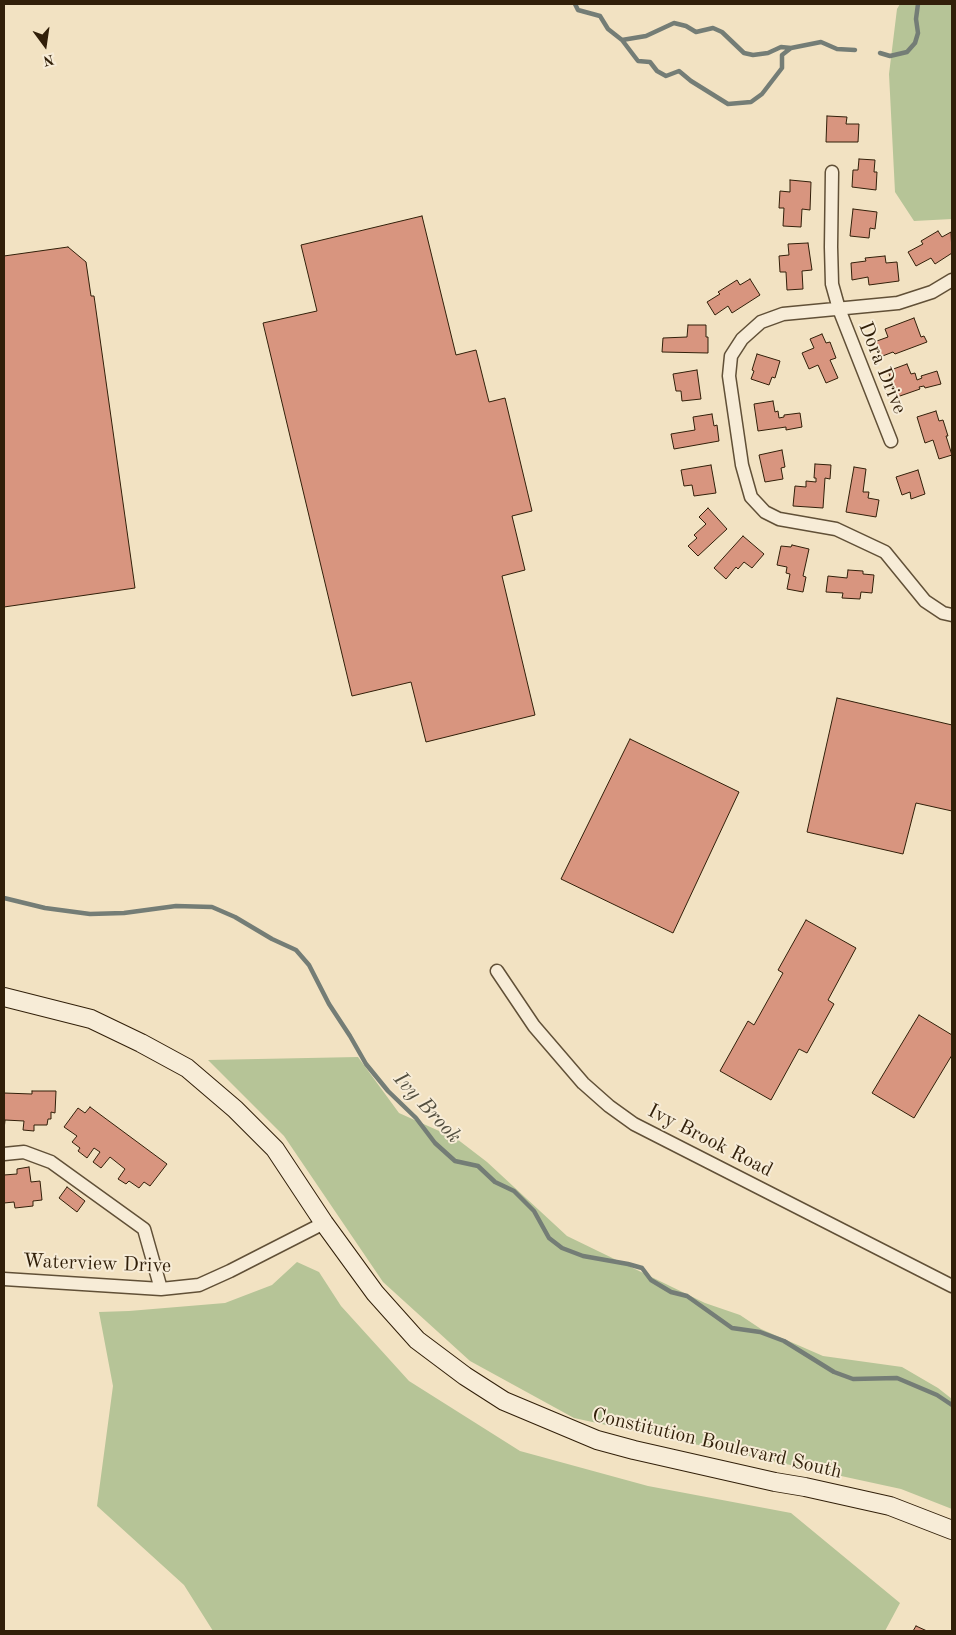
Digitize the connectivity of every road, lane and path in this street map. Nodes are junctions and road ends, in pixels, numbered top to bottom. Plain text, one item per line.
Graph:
1 (832, 172) dead end
2 (952, 280) edge
3 (839, 309) junction
4 (891, 441) dead end
5 (952, 615) edge
6 (497, 971) dead end
7 (4, 997) edge
8 (4, 1154) edge
9 (324, 1223) junction
10 (4, 1279) edge
11 (952, 1286) edge
12 (161, 1289) junction
13 (952, 1530) edge

1 - 3 street, Dora Drive
2 - 3 street
3 - 4 street, Dora Drive
3 - 5 street
6 - 11 street, Ivy Brook Road
7 - 9 main road, Constitution Boulevard South
8 - 12 street
9 - 12 street, Waterview Drive
9 - 13 main road, Constitution Boulevard South
10 - 12 street, Waterview Drive

